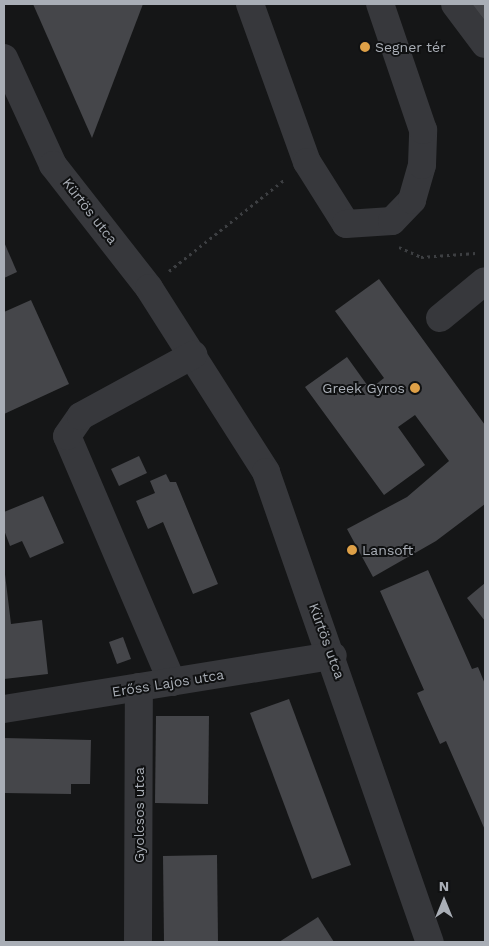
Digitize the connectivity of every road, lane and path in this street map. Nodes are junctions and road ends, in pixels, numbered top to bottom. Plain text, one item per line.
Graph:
1 (250, 4) edge
2 (380, 4) edge
3 (455, 4) edge
4 (485, 44) edge
5 (4, 58) edge
6 (307, 162) junction
7 (396, 246) dead end
8 (485, 252) edge
9 (485, 281) edge
10 (149, 288) junction
11 (440, 318) dead end
12 (192, 355) junction
13 (333, 656) junction
14 (172, 682) junction
15 (138, 688) junction
16 (4, 709) edge
17 (138, 942) edge
18 (430, 942) edge

1 - 6 street
2 - 6 street
3 - 4 street
5 - 10 street, Kürtös utca
6 - 10 path
7 - 8 path
9 - 11 street
10 - 12 street, Kürtös utca
12 - 13 street, Kürtös utca
12 - 14 street
13 - 14 street, Erőss Lajos utca
13 - 18 street, Kürtös utca
14 - 15 street, Erőss Lajos utca
15 - 16 street, Erőss Lajos utca
15 - 17 street, Gyolcsos utca

